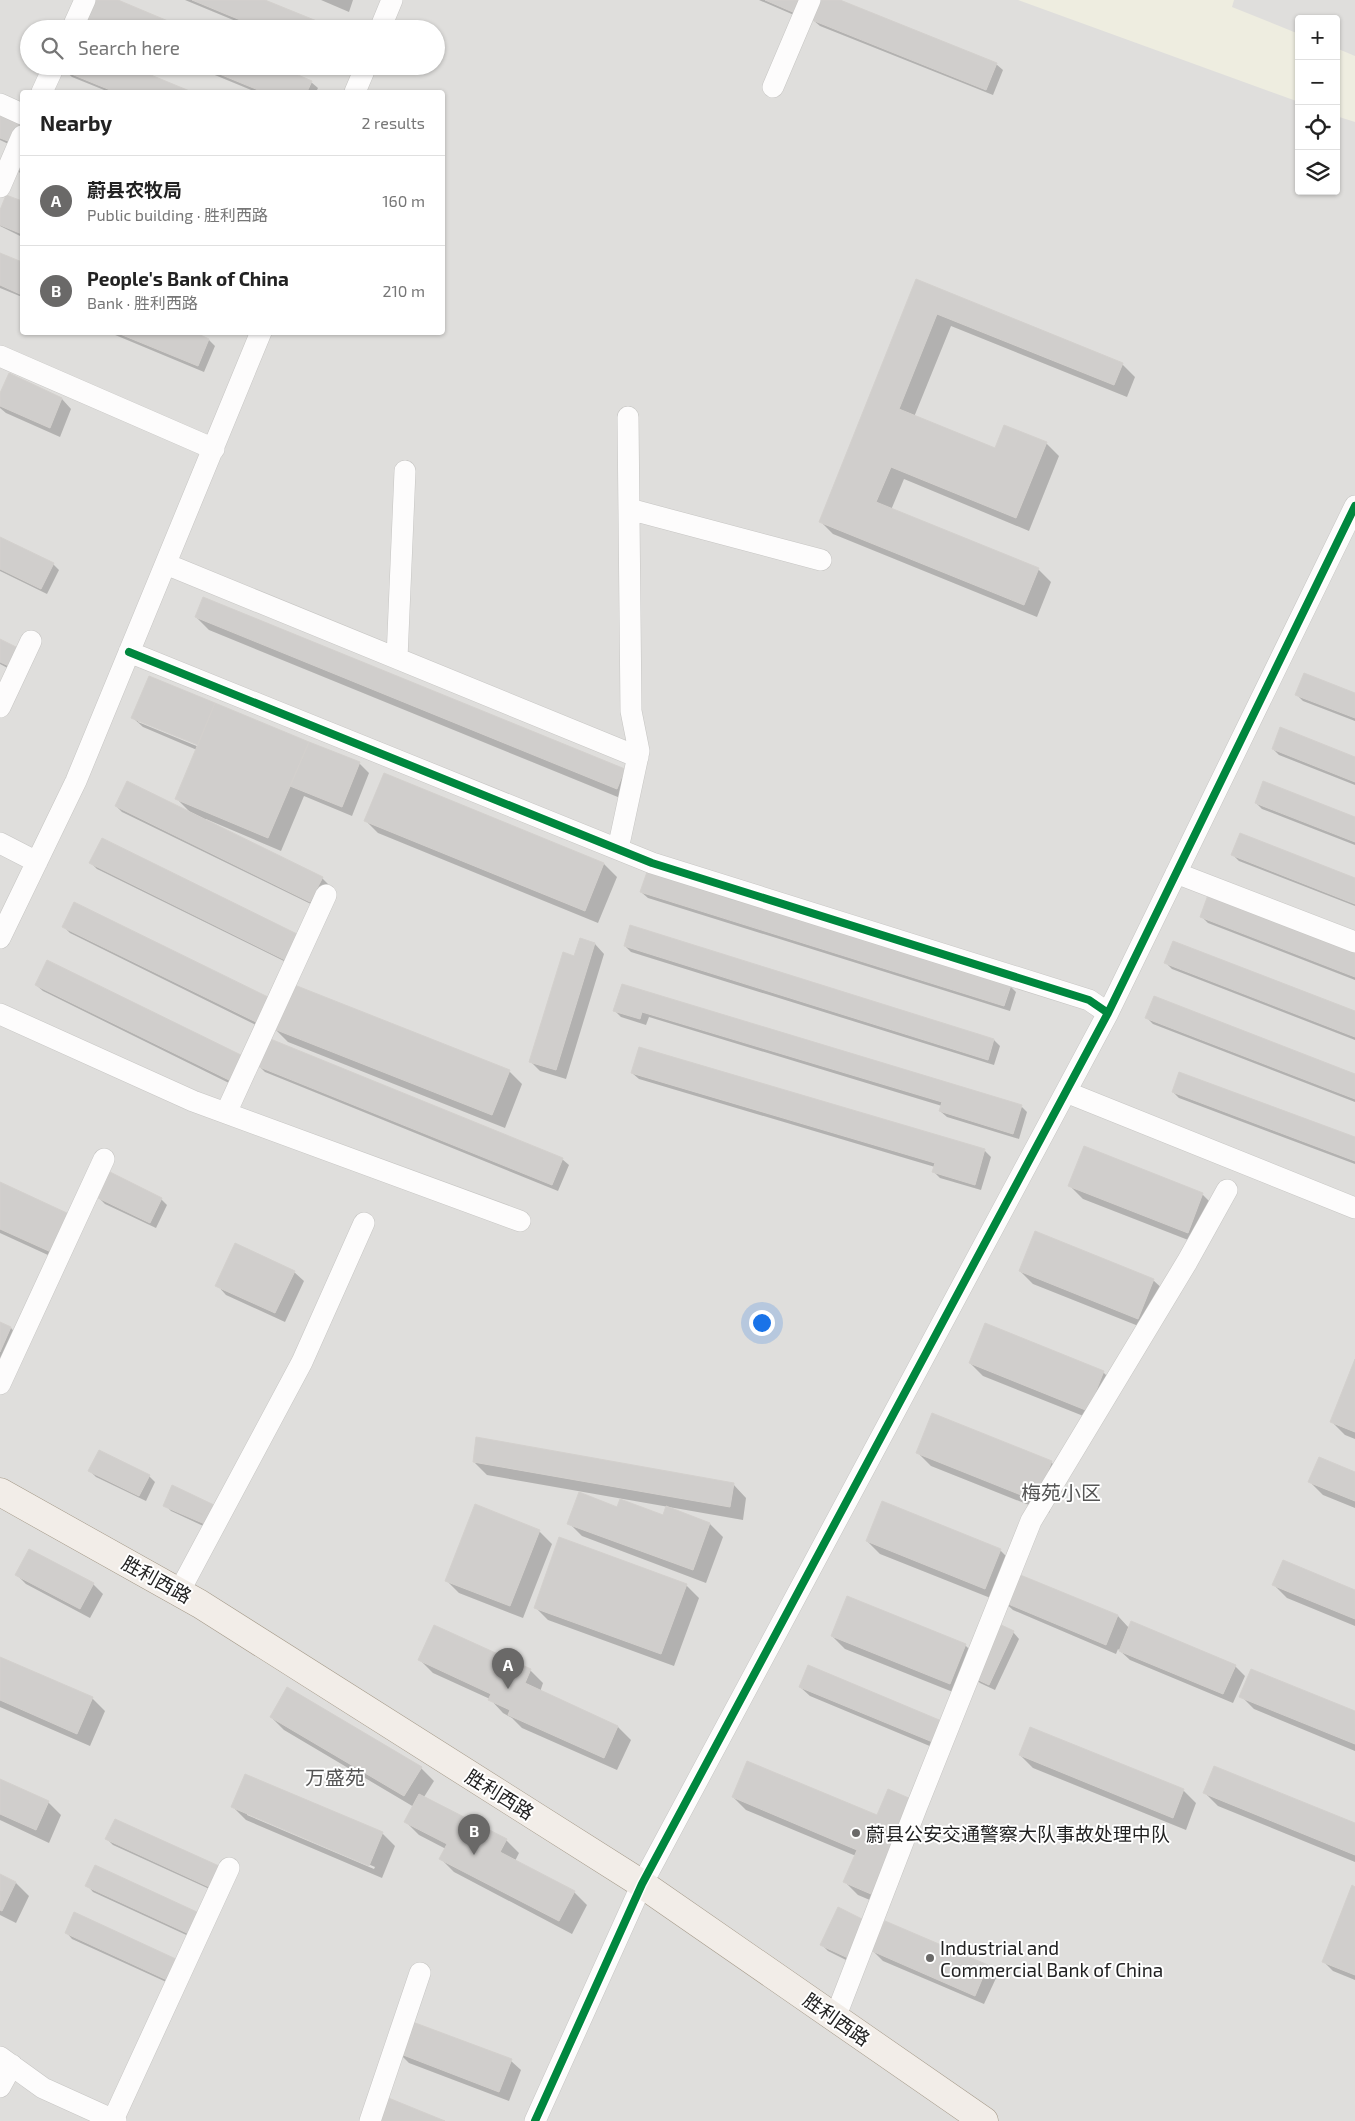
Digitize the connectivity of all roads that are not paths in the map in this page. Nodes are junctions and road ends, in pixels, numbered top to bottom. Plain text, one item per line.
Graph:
1 (85, 0) edge
2 (392, 0) edge
3 (810, 0) edge
4 (76, 20) edge
5 (384, 20) edge
6 (50, 75) edge
7 (362, 75) edge
8 (773, 87) dead end
9 (43, 90) edge
10 (356, 90) edge
11 (0, 104) edge
12 (20, 113) edge
13 (20, 141) edge
14 (0, 187) edge
15 (260, 335) edge
16 (2, 361) edge
17 (628, 417) dead end
18 (214, 449) junction
19 (405, 471) dead end
20 (1355, 506) edge
21 (629, 509) junction
22 (822, 560) dead end
23 (166, 564) junction
24 (31, 641) dead end
25 (130, 652) junction
26 (397, 658) junction
27 (0, 707) edge
28 (638, 757) junction
29 (0, 843) edge
30 (618, 849) junction
31 (37, 862) junction
32 (1176, 873) junction
33 (326, 896) dead end
34 (0, 938) edge
35 (1355, 942) edge
36 (1108, 1013) junction
37 (0, 1014) edge
38 (1066, 1092) junction
39 (226, 1113) junction
40 (104, 1159) dead end
41 (1227, 1190) dead end
42 (1355, 1208) edge
43 (520, 1221) dead end
44 (364, 1223) dead end
45 (0, 1384) edge
46 (0, 1492) edge
47 (179, 1592) junction
48 (229, 1868) dead end
49 (642, 1884) junction
50 (420, 1973) dead end
51 (835, 2018) junction
52 (6, 2061) edge
53 (0, 2087) edge
54 (115, 2120) edge
55 (370, 2121) edge
56 (535, 2121) edge
57 (984, 2121) edge

1 - 4 street
2 - 5 street
3 - 8 street
6 - 9 street
7 - 10 street
11 - 12 street
13 - 14 street
15 - 18 street
16 - 18 street
17 - 21 street
18 - 23 street
19 - 26 street
20 - 32 street
21 - 22 street
21 - 28 street
23 - 25 street
23 - 26 street
24 - 27 street
25 - 30 street
25 - 31 street
26 - 28 street
28 - 30 street
29 - 31 street
30 - 36 street
31 - 34 street
32 - 35 street
32 - 36 street
33 - 39 street
36 - 38 street
37 - 39 street
38 - 42 street
38 - 49 street
39 - 43 street
40 - 45 street
41 - 51 street
44 - 47 street
46 - 47 main road, 胜利西路
47 - 49 main road, 胜利西路
48 - 54 street
49 - 51 main road, 胜利西路
49 - 56 street
50 - 55 street
51 - 57 main road, 胜利西路
52 - 53 street
52 - 54 street

